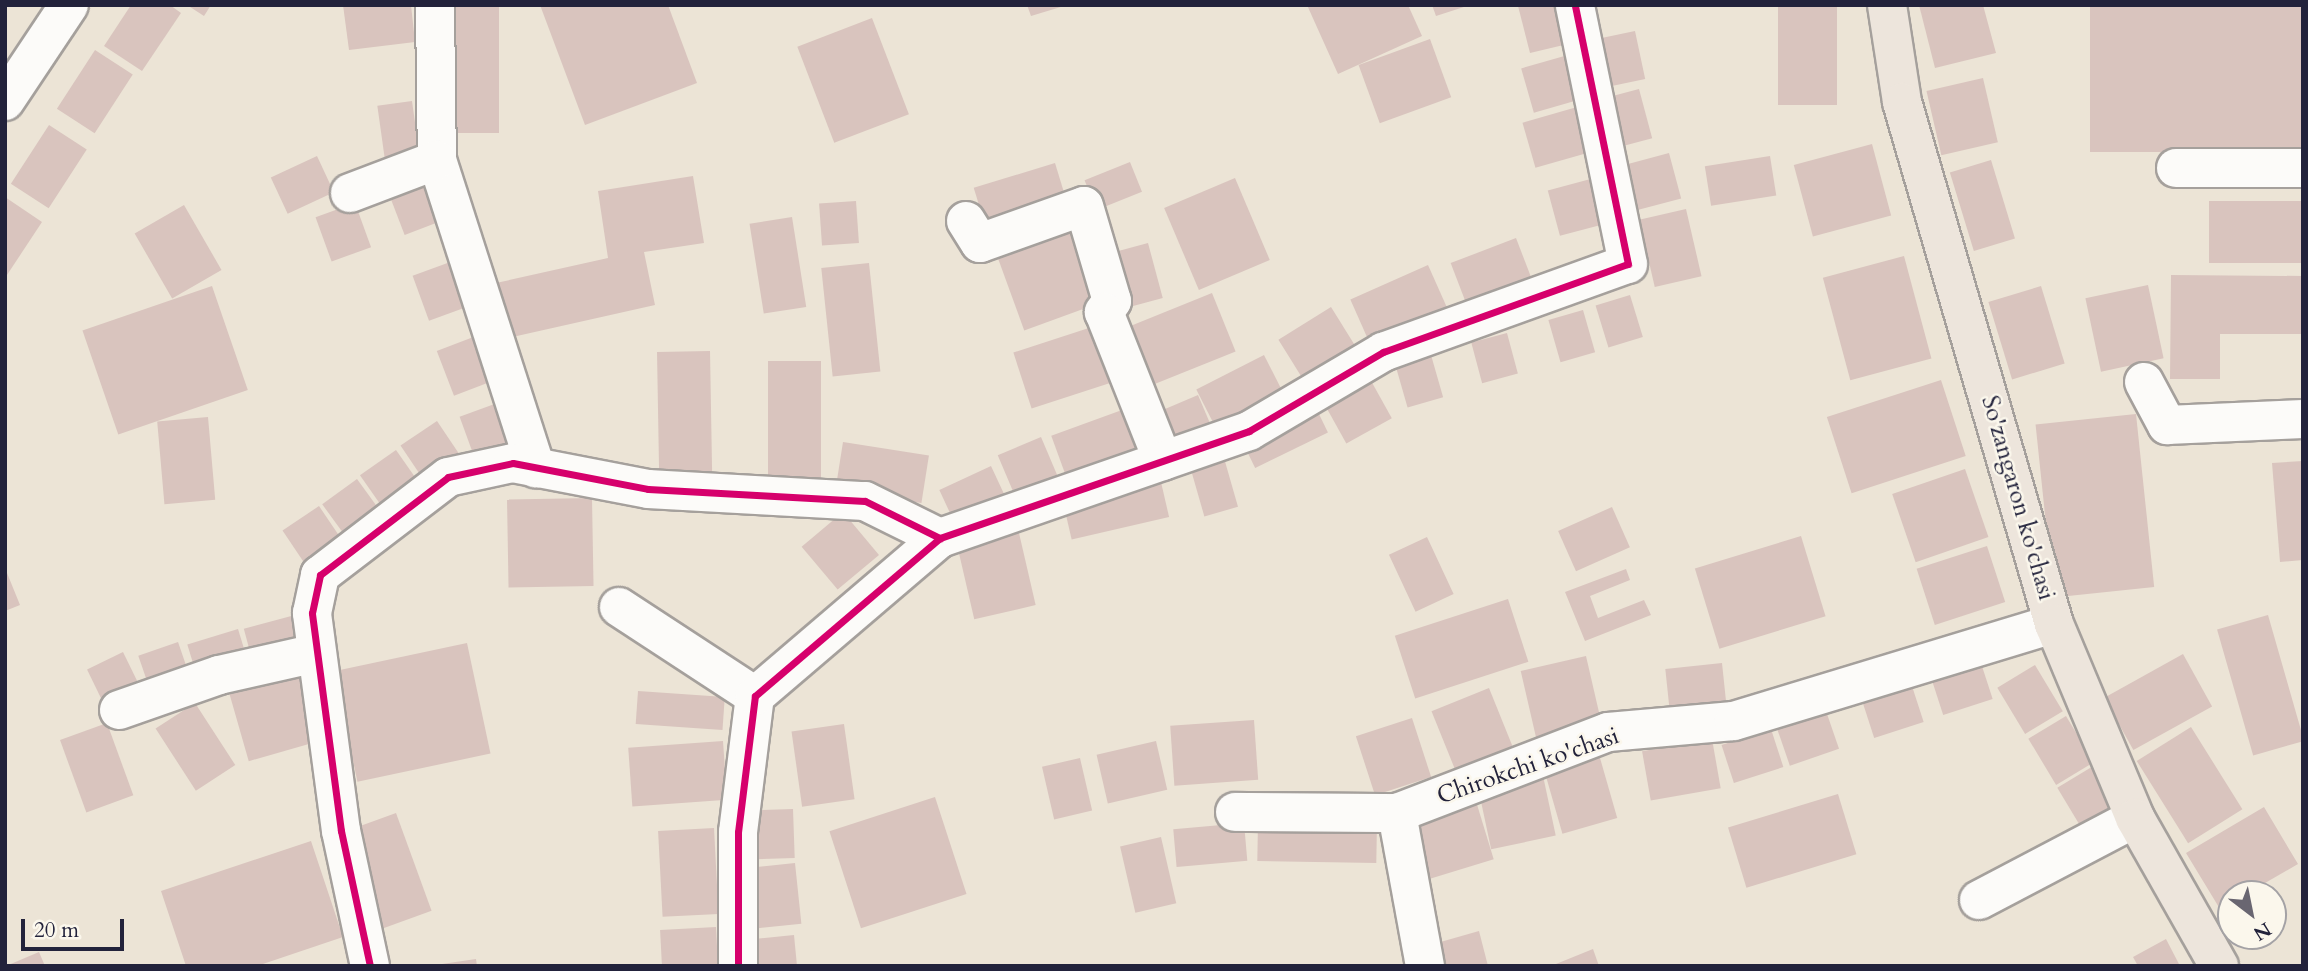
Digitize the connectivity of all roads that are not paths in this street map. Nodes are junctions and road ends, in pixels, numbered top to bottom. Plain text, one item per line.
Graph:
1 (69, 5) edge
2 (435, 5) edge
3 (1575, 5) edge
4 (1887, 5) edge
5 (5, 101) edge
6 (437, 160) junction
7 (2176, 168) dead end
8 (2303, 168) edge
9 (350, 193) dead end
10 (966, 221) dead end
11 (2144, 382) dead end
12 (2303, 419) edge
13 (1163, 461) junction
14 (536, 469) junction
15 (940, 538) junction
16 (619, 607) dead end
17 (2054, 624) junction
18 (317, 653) junction
19 (755, 696) junction
20 (119, 710) dead end
21 (1234, 812) dead end
22 (1396, 813) junction
23 (2135, 818) junction
24 (1979, 900) dead end
25 (370, 966) edge
26 (738, 966) edge
27 (1425, 966) edge
28 (2219, 966) edge

1 - 5 street
2 - 6 street
3 - 13 street
4 - 17 main road, So'zangaron ko'chasi
6 - 9 street
6 - 14 street
7 - 8 street
10 - 13 street
11 - 12 street
13 - 15 street
14 - 15 street
14 - 18 street
15 - 19 street
16 - 19 street
17 - 22 street, Chirokchi ko'chasi
17 - 23 main road, So'zangaron ko'chasi
18 - 20 street
18 - 25 street
19 - 26 street
21 - 22 street
22 - 27 street
23 - 24 street
23 - 28 main road, So'zangaron ko'chasi

